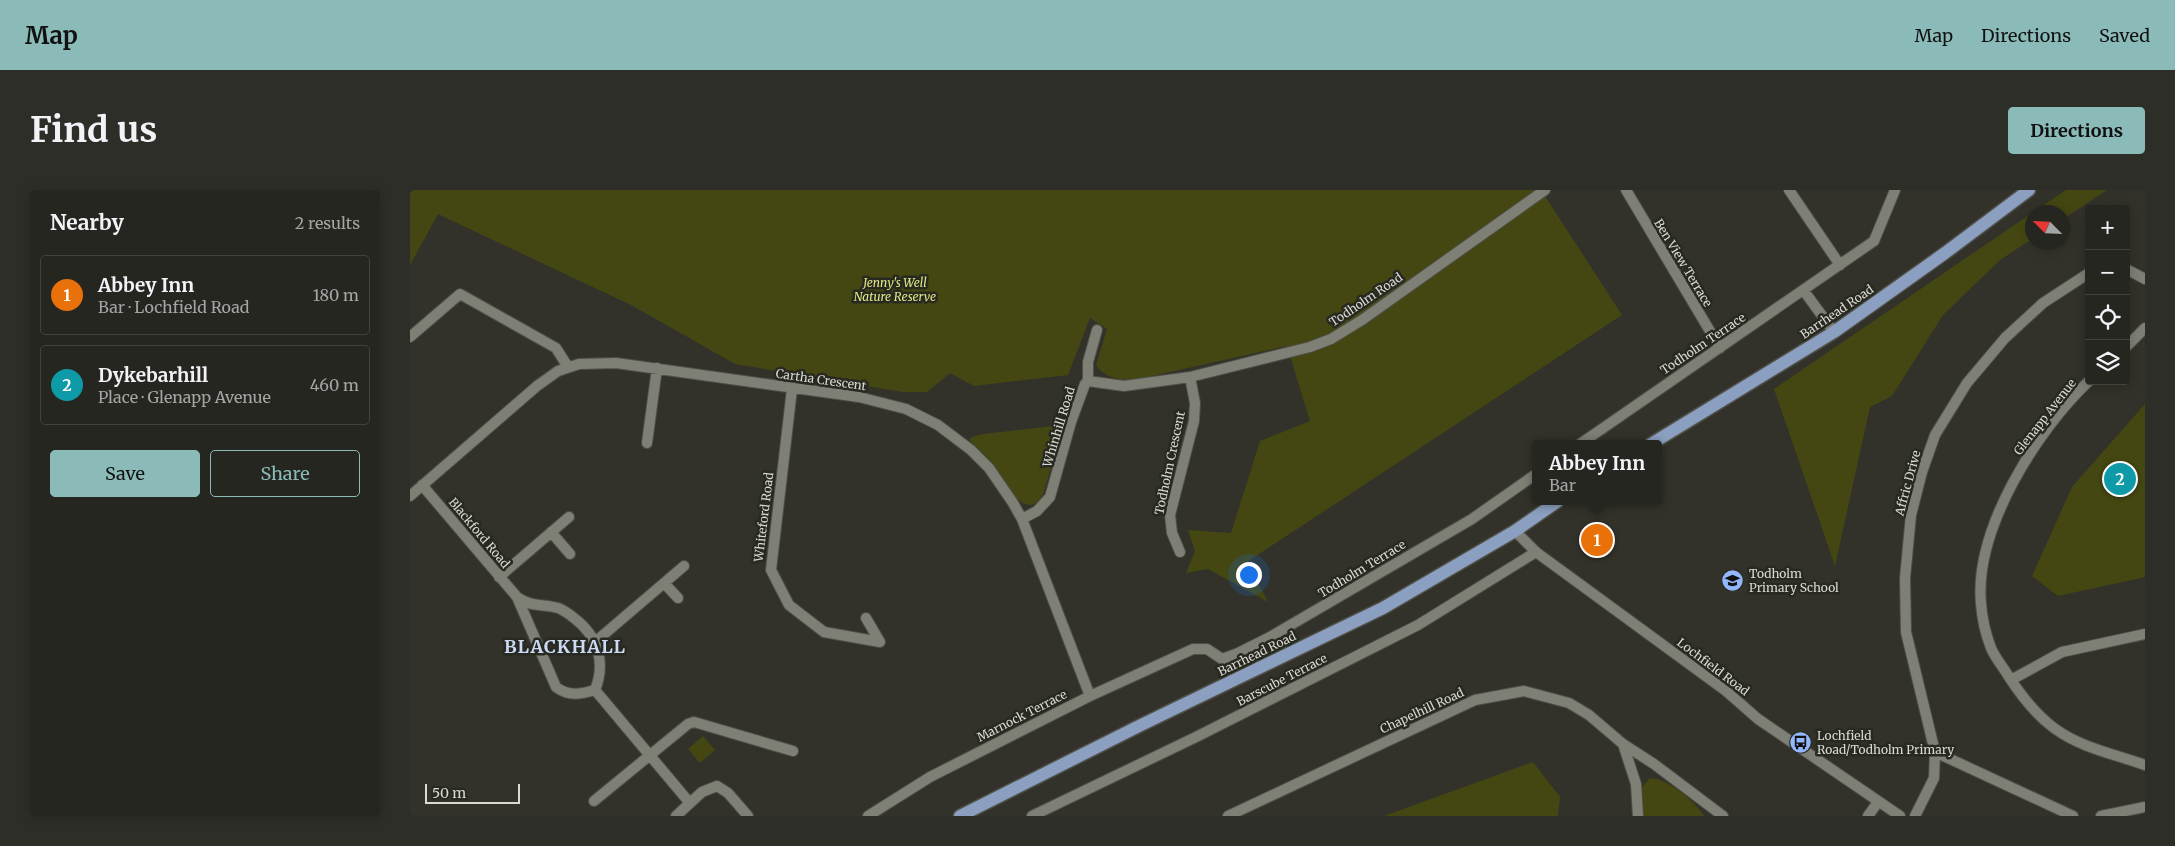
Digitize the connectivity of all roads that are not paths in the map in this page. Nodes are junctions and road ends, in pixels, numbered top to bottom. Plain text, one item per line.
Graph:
1 (1544, 190) edge
2 (1626, 190) edge
3 (1789, 190) edge
4 (1895, 190) edge
5 (2029, 190) edge
6 (1840, 265) junction
7 (2130, 271) edge
8 (2085, 276) edge
9 (2145, 279) edge
10 (1804, 291) junction
11 (2145, 328) edge
12 (1097, 330) dead end
13 (1834, 332) junction
14 (410, 337) edge
15 (2130, 343) edge
16 (1720, 348) junction
17 (568, 367) junction
18 (657, 368) junction
19 (1190, 377) junction
20 (1088, 380) junction
21 (2085, 385) edge
22 (792, 389) junction
23 (1586, 440) edge
24 (1658, 440) edge
25 (647, 443) dead end
26 (1532, 477) edge
27 (422, 485) junction
28 (410, 496) edge
29 (1552, 505) edge
30 (569, 517) dead end
31 (1022, 518) junction
32 (1515, 531) junction
33 (551, 532) junction
34 (1180, 552) dead end
35 (1536, 552) junction
36 (570, 554) dead end
37 (684, 566) dead end
38 (500, 577) junction
39 (664, 582) junction
40 (517, 597) junction
41 (678, 598) dead end
42 (866, 618) dead end
43 (2145, 634) edge
44 (595, 642) junction
45 (1193, 649) joint
46 (2011, 680) junction
47 (595, 690) junction
48 (1090, 696) junction
49 (1623, 744) junction
50 (793, 750) dead end
51 (1935, 752) junction
52 (649, 756) junction
53 (2144, 763) edge
54 (594, 802) dead end
55 (689, 802) junction
56 (1878, 802) junction
57 (2145, 807) edge
58 (676, 816) edge
59 (748, 816) edge
60 (868, 816) edge
61 (960, 816) edge
62 (1032, 816) edge
63 (1228, 816) edge
64 (1638, 816) edge
65 (1723, 816) edge
66 (1868, 816) edge
67 (1900, 816) edge
68 (1915, 816) edge
69 (2073, 816) edge
70 (2101, 816) edge

1 - 19 street, Todholm Road
2 - 16 street, Ben View Terrace
3 - 6 street
4 - 6 street, Todholm Terrace
5 - 13 main road, Barrhead Road
6 - 10 street, Todholm Terrace
7 - 9 street
8 - 51 street, Affric Drive
10 - 13 street
10 - 16 street, Todholm Terrace
11 - 15 street
12 - 20 street, Whinhill Road
13 - 24 main road, Barrhead Road
14 - 17 street
16 - 23 street, Todholm Terrace
17 - 18 street, Cartha Crescent
17 - 27 street, Cartha Crescent
18 - 22 street, Cartha Crescent
18 - 25 street
19 - 20 street, Todholm Road
19 - 34 street, Todholm Crescent
20 - 31 street, Whinhill Road
21 - 46 street, Glenapp Avenue
22 - 31 street, Cartha Crescent
22 - 42 street, Whiteford Road
26 - 45 street, Todholm Terrace
27 - 28 street, Cartha Crescent
27 - 38 street, Blackford Road
29 - 32 main road, Barrhead Road
30 - 33 street
31 - 48 street, Cartha Crescent
32 - 35 street, Lochfield Road
32 - 61 main road, Barrhead Road
33 - 36 street
33 - 38 street
35 - 56 street, Lochfield Road
35 - 62 street, Barscube Terrace
37 - 39 street
38 - 40 street, Blackford Road
39 - 41 street
39 - 44 street
40 - 44 street, Blackford Road
40 - 47 street, Blackford Road
43 - 46 street
44 - 47 street, Blackford Road
45 - 48 street, Marnock Terrace
46 - 53 street, Glenapp Avenue
47 - 52 street
48 - 60 street, Marnock Terrace
49 - 63 street, Chapelhill Road
49 - 64 street
49 - 65 street, Chapelhill Road
50 - 52 street
51 - 68 street, Affric Drive
51 - 69 street
52 - 54 street
52 - 55 street
55 - 58 street
55 - 59 street
56 - 66 street
56 - 67 street, Lochfield Road
57 - 70 street

